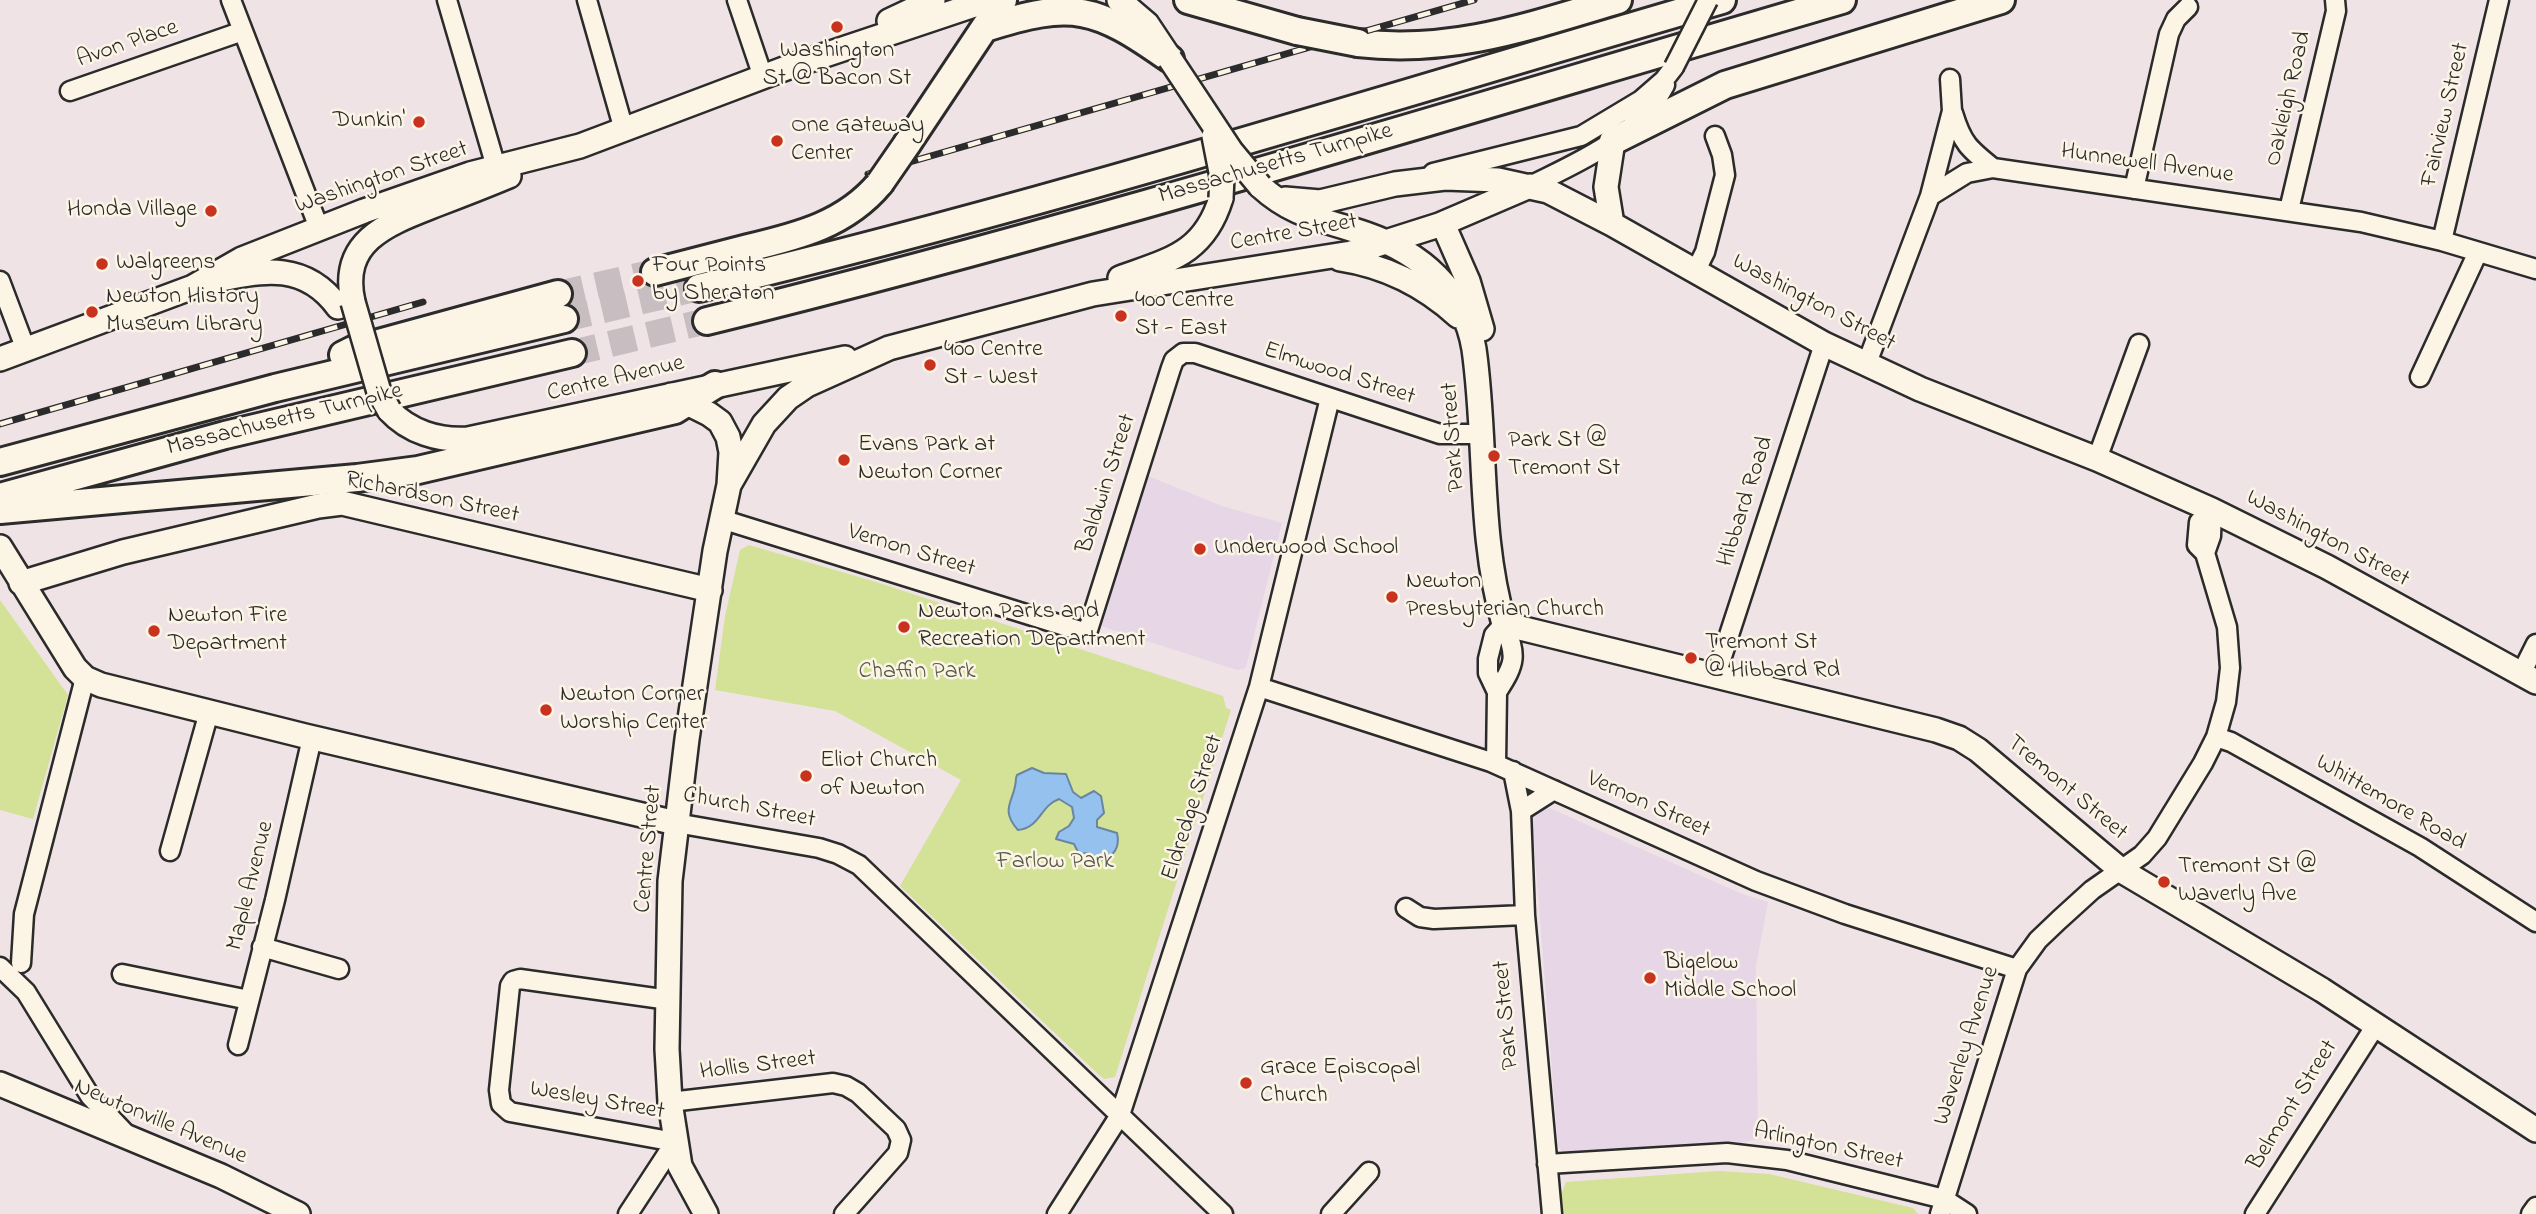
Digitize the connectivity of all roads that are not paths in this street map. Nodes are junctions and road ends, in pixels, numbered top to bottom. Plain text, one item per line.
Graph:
1 (230, 0) edge
2 (447, 0) edge
3 (587, 0) edge
4 (737, 0) edge
5 (933, 0) edge
6 (989, 0) edge
7 (1003, 0) edge
8 (1119, 0) edge
9 (1132, 0) edge
10 (1188, 0) edge
11 (1222, 0) edge
12 (1618, 0) edge
13 (1708, 0) edge
14 (1722, 0) edge
15 (1842, 0) edge
16 (2001, 0) edge
17 (2334, 0) edge
18 (2499, 0) edge
19 (2188, 7) dead end
20 (1260, 21) junction
21 (1147, 24) junction
22 (985, 28) junction
23 (243, 31) junction
24 (1170, 59) junction
25 (789, 67) junction
26 (1674, 67) junction
27 (763, 77) junction
28 (1950, 79) dead end
29 (70, 91) dead end
30 (1952, 111) junction
31 (1212, 123) junction
32 (624, 130) junction
33 (1715, 135) dead end
34 (1613, 141) junction
35 (580, 146) junction
36 (496, 167) junction
37 (1993, 168) junction
38 (1395, 184) junction
39 (1260, 186) junction
40 (1530, 186) junction
41 (2134, 189) junction
42 (1930, 196) junction
43 (2289, 210) junction
44 (1443, 224) junction
45 (1612, 224) junction
46 (319, 228) junction
47 (2442, 241) junction
48 (1388, 242) junction
49 (2478, 252) junction
50 (1326, 258) junction
51 (2536, 268) edge
52 (1696, 270) junction
53 (655, 272) tunnel mouth
54 (0, 281) edge
55 (193, 286) junction
56 (699, 288) tunnel mouth
57 (1058, 301) junction
58 (345, 305) junction
59 (561, 307) tunnel mouth
60 (707, 321) tunnel mouth
61 (1470, 329) junction
62 (1824, 344) junction
63 (2139, 344) dead end
64 (889, 348) junction
65 (26, 350) junction
66 (572, 352) tunnel mouth
67 (1178, 356) joint
68 (0, 359) edge
69 (1867, 363) junction
70 (2420, 377) dead end
71 (1478, 380) junction
72 (715, 385) joint
73 (1330, 398) junction
74 (679, 399) junction
75 (1481, 434) junction
76 (2097, 459) junction
77 (0, 462) edge
78 (729, 485) junction
79 (0, 497) edge
80 (0, 510) edge
81 (2212, 510) junction
82 (721, 519) junction
83 (0, 547) edge
84 (21, 583) junction
85 (710, 590) junction
86 (1504, 624) junction
87 (1087, 634) joint
88 (2536, 644) edge
89 (1716, 675) junction
90 (85, 677) junction
91 (2528, 678) edge
92 (1259, 687) junction
93 (1497, 692) junction
94 (209, 712) junction
95 (2216, 737) junction
96 (312, 738) junction
97 (1504, 768) junction
98 (1554, 790) junction
99 (1521, 811) junction
100 (676, 822) junction
101 (170, 851) dead end
102 (2122, 871) junction
103 (1406, 908) dead end
104 (1525, 915) junction
105 (2536, 922) edge
106 (262, 947) junction
107 (21, 963) dead end
108 (0, 967) edge
109 (339, 969) dead end
110 (2017, 969) junction
111 (122, 974) dead end
112 (249, 1000) junction
113 (669, 1000) junction
114 (2376, 1025) junction
115 (238, 1045) dead end
116 (0, 1084) edge
117 (0, 1095) edge
118 (29, 1097) junction
119 (670, 1102) junction
120 (1120, 1115) junction
121 (2536, 1130) edge
122 (130, 1138) junction
123 (675, 1142) junction
124 (1547, 1164) junction
125 (1369, 1172) dead end
126 (1942, 1207) edge
127 (2536, 1207) edge
128 (298, 1214) edge
129 (628, 1214) edge
130 (706, 1214) edge
131 (844, 1214) edge
132 (1057, 1214) edge
133 (1223, 1214) edge
134 (1331, 1214) edge
135 (1552, 1214) edge
136 (1967, 1214) edge
137 (2255, 1214) edge
138 (2532, 1214) edge

1 - 23 street
2 - 36 street
3 - 32 street
4 - 27 street
5 - 25 main road, Washington Street
6 - 25 main road, Washington Street
7 - 22 highway
8 - 21 main road, Washington Street
9 - 21 main road
10 - 20 highway
11 - 20 highway
12 - 20 highway, bridge
13 - 26 street, bridge
14 - 56 highway, Massachusetts Turnpike
15 - 60 highway, Massachusetts Turnpike
16 - 34 highway
17 - 43 street, Oakleigh Road
18 - 47 street, Fairview Street
19 - 41 street
21 - 24 main road, Washington Street
22 - 24 highway
22 - 53 highway, bridge
23 - 29 street, Avon Place
23 - 46 street
24 - 31 main road, Washington Street, bridge
25 - 27 main road, Washington Street
26 - 34 street
26 - 38 street
27 - 32 main road, Washington Street
28 - 30 street
30 - 37 street
30 - 42 street
31 - 39 main road, Washington Street, bridge
31 - 57 main road, Centre Street, bridge
32 - 35 main road, Washington Street
33 - 52 street
34 - 40 street
34 - 45 main road
35 - 36 main road, Washington Street
35 - 58 main road, Centre Avenue
36 - 46 main road, Washington Street
37 - 41 street, Hunnewell Avenue
37 - 42 street, Hunnewell Avenue
38 - 39 main road, Washington Street
38 - 40 main road, Washington Street
39 - 48 main road, Park Street
40 - 44 main road, Centre Street
40 - 45 main road, Washington Street
41 - 43 street, Hunnewell Avenue
42 - 69 street
43 - 47 street, Hunnewell Avenue
44 - 48 main road, Centre Street
44 - 71 main road
45 - 52 main road, Washington Street
46 - 55 main road, Washington Street
47 - 49 street, Hunnewell Avenue
48 - 50 main road, Centre Street
48 - 61 main road, Park Street
49 - 51 street, Hunnewell Avenue
49 - 70 street
50 - 57 main road, Centre Street
50 - 61 main road
52 - 62 main road, Washington Street
54 - 65 street
55 - 58 main road
55 - 65 main road, Washington Street
57 - 64 main road, Centre Street
58 - 74 main road, Centre Avenue, bridge
59 - 77 highway, Massachusetts Turnpike
61 - 71 main road, Park Street
62 - 69 main road, Washington Street
62 - 89 street, Hibbard Road
63 - 76 street
64 - 72 main road, Centre Avenue
64 - 78 main road, Centre Street
65 - 68 main road, Washington Street
66 - 79 highway, Massachusetts Turnpike
67 - 73 street, Elmwood Street
67 - 87 street, Baldwin Street
69 - 76 main road, Washington Street
71 - 75 main road, Park Street
72 - 74 highway
73 - 75 street, Elmwood Street
73 - 92 street, Eldredge Street
74 - 78 main road, Centre Street
74 - 80 highway
75 - 86 main road, Park Street
76 - 81 main road, Washington Street
78 - 82 main road, Centre Street
81 - 91 main road, Washington Street
81 - 95 street, Waverley Avenue
82 - 85 main road, Centre Street
82 - 87 street, Vernon Street
83 - 84 main road
84 - 85 main road, Richardson Street
84 - 90 main road
85 - 100 main road, Centre Street
86 - 89 main road, Tremont Street
86 - 93 street, Park Street
86 - 93 street, Park Street
88 - 91 street
89 - 102 main road, Tremont Street
90 - 94 main road, Church Street
90 - 107 street
92 - 97 street, Vernon Street
92 - 120 street, Eldredge Street
93 - 97 street, Park Street
94 - 96 main road, Church Street
94 - 101 street
95 - 102 street, Waverley Avenue
95 - 105 street, Whittemore Road
96 - 100 main road, Church Street
96 - 106 street, Maple Avenue
97 - 98 street, Vernon Street
97 - 99 street, Park Street
98 - 99 street
98 - 110 street, Vernon Street
99 - 104 street, Park Street
100 - 113 main road, Centre Street
100 - 120 street, Church Street
102 - 110 street, Waverley Avenue
102 - 114 main road, Tremont Street
103 - 104 street
104 - 124 street, Park Street
106 - 109 street
106 - 112 street, Maple Avenue
108 - 122 street
110 - 126 street, Waverley Avenue
111 - 112 street
112 - 115 street, Maple Avenue
113 - 119 main road, Centre Street
113 - 123 street, Wesley Street
114 - 121 main road, Tremont Street
114 - 137 street, Belmont Street
116 - 118 main road, Newtonville Avenue
117 - 118 street
118 - 122 main road, Newtonville Avenue
119 - 123 main road, Centre Street
119 - 131 street, Hollis Street
120 - 132 street, Eldredge Street
120 - 133 street, Church Street
122 - 128 main road, Newtonville Avenue
123 - 129 street
123 - 130 main road, Centre Street
124 - 126 street, Arlington Street
124 - 135 street, Park Street
125 - 134 street
126 - 136 street, Arlington Street
127 - 138 street

